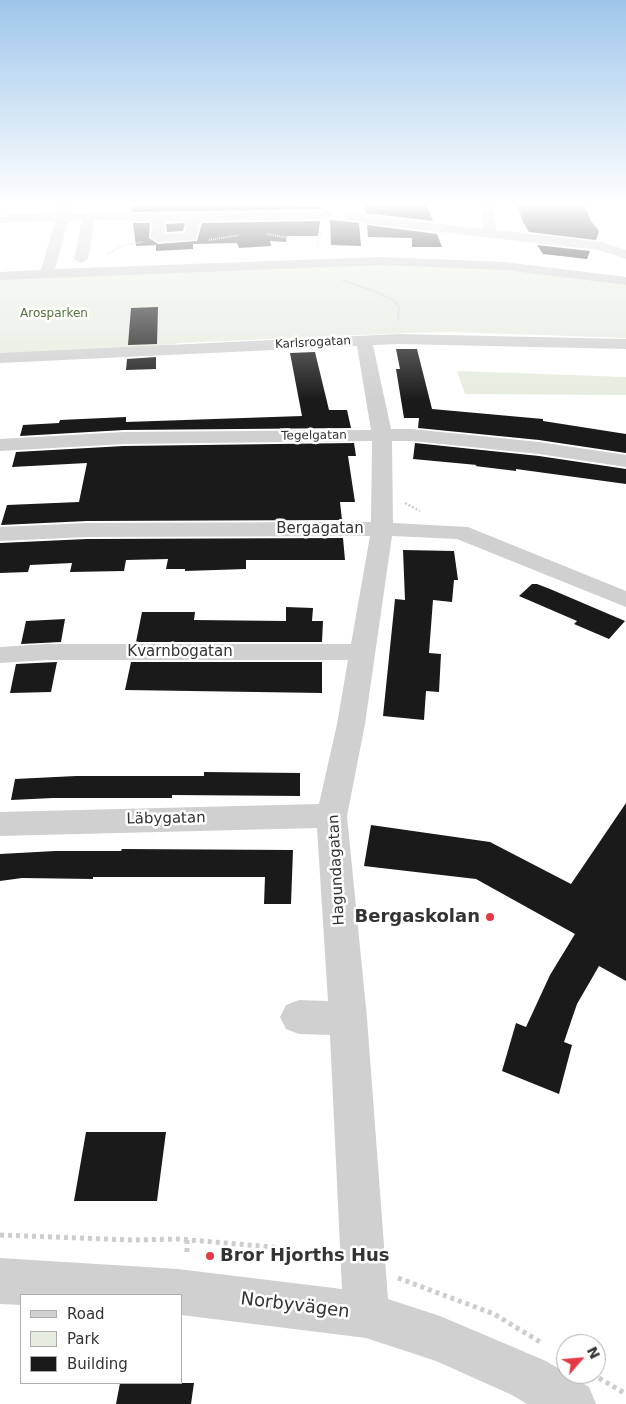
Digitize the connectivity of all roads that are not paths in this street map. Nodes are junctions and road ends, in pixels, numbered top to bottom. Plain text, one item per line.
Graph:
1 (48, 270) edge
2 (143, 270) edge
3 (537, 270) edge
4 (47, 273) junction
5 (0, 276) edge
6 (625, 279) edge
7 (364, 340) junction
8 (626, 344) edge
9 (0, 358) edge
10 (382, 435) junction
11 (0, 445) edge
12 (626, 461) edge
13 (382, 529) junction
14 (0, 534) edge
15 (626, 600) edge
16 (361, 652) junction
17 (0, 655) edge
18 (332, 816) junction
19 (0, 824) edge
20 (299, 1017) dead end
21 (348, 1018) junction
22 (0, 1281) edge
23 (366, 1315) junction
24 (572, 1404) edge

1 - 4 street
2 - 4 street
3 - 6 street
4 - 5 street
7 - 8 street, Karlsrogatan
7 - 9 street, Karlsrogatan
7 - 10 street, Hagundagatan
10 - 11 street, Tegelgatan
10 - 12 street, Tegelgatan
10 - 13 street, Hagundagatan
13 - 14 street, Bergagatan
13 - 15 street, Bergagatan
13 - 16 street, Hagundagatan
16 - 17 street, Kvarnbogatan
16 - 18 street, Hagundagatan
18 - 19 street, Läbygatan
18 - 21 street, Hagundagatan
20 - 21 street
21 - 23 street, Hagundagatan
22 - 23 street, Norbyvägen
23 - 24 street, Norbyvägen

